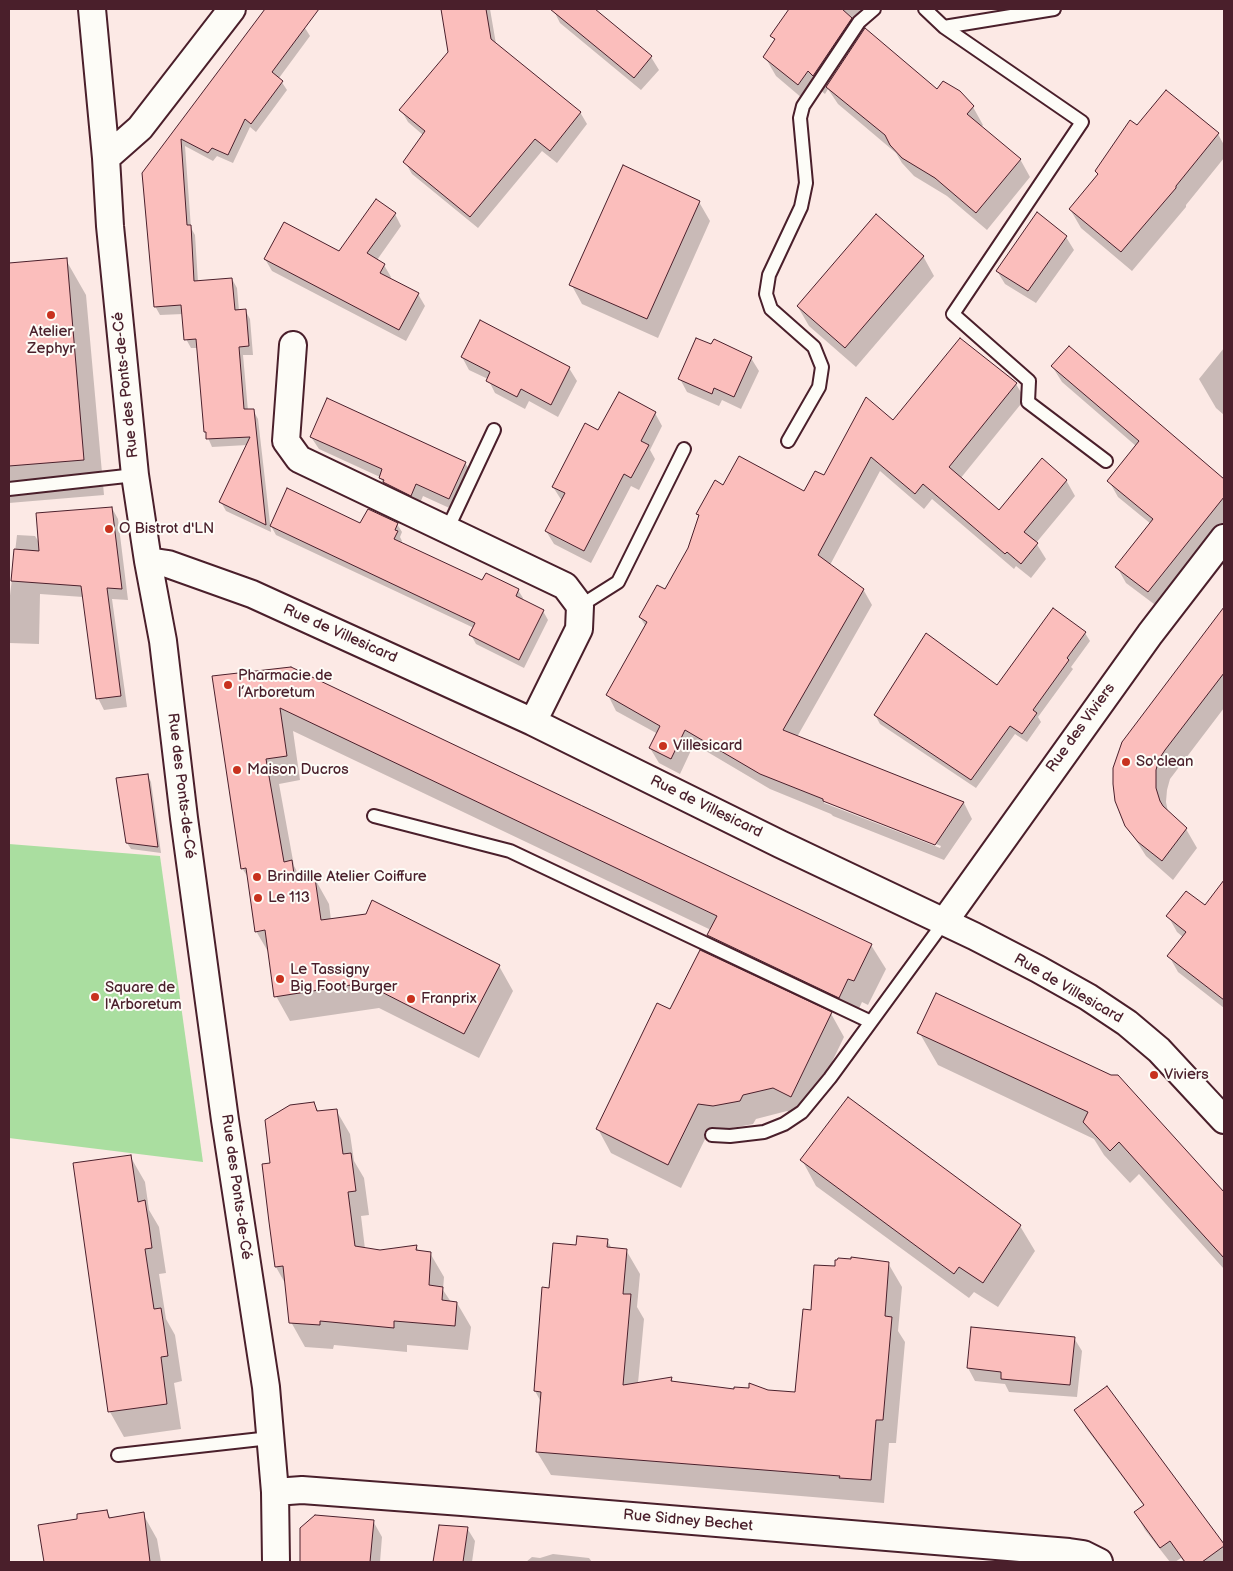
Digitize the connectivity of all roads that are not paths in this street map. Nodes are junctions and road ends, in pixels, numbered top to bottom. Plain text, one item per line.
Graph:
1 (92, 9) edge
2 (232, 9) edge
3 (874, 9) edge
4 (925, 9) edge
5 (1054, 9) edge
6 (944, 27) junction
7 (106, 158) junction
8 (293, 345) dead end
9 (494, 430) dead end
10 (788, 441) dead end
11 (684, 449) dead end
12 (1106, 461) dead end
13 (135, 475) junction
14 (9, 489) edge
15 (447, 530) junction
16 (1224, 538) edge
17 (148, 561) junction
18 (580, 606) junction
19 (533, 722) junction
20 (374, 816) dead end
21 (944, 922) junction
22 (871, 1022) junction
23 (1224, 1120) edge
24 (712, 1134) dead end
25 (270, 1438) junction
26 (118, 1455) dead end
27 (275, 1492) junction
28 (276, 1562) edge
29 (1099, 1562) edge

1 - 7 street, Rue des Ponts-de-Cé
2 - 7 street
3 - 10 lane
4 - 6 lane
5 - 6 lane
6 - 12 lane
7 - 13 street, Rue des Ponts-de-Cé
8 - 15 street
9 - 15 lane
11 - 18 lane
13 - 14 lane
13 - 17 street, Rue des Ponts-de-Cé
15 - 18 street
16 - 21 street, Rue des Viviers
17 - 19 street, Rue de Villesicard
17 - 25 street, Rue des Ponts-de-Cé
18 - 19 street
19 - 21 street, Rue de Villesicard
20 - 22 lane
21 - 22 lane
21 - 23 street, Rue de Villesicard
22 - 24 lane
25 - 26 lane
25 - 27 street, Rue des Ponts-de-Cé
27 - 28 street, Rue des Ponts-de-Cé
27 - 29 street, Rue Sidney Bechet

